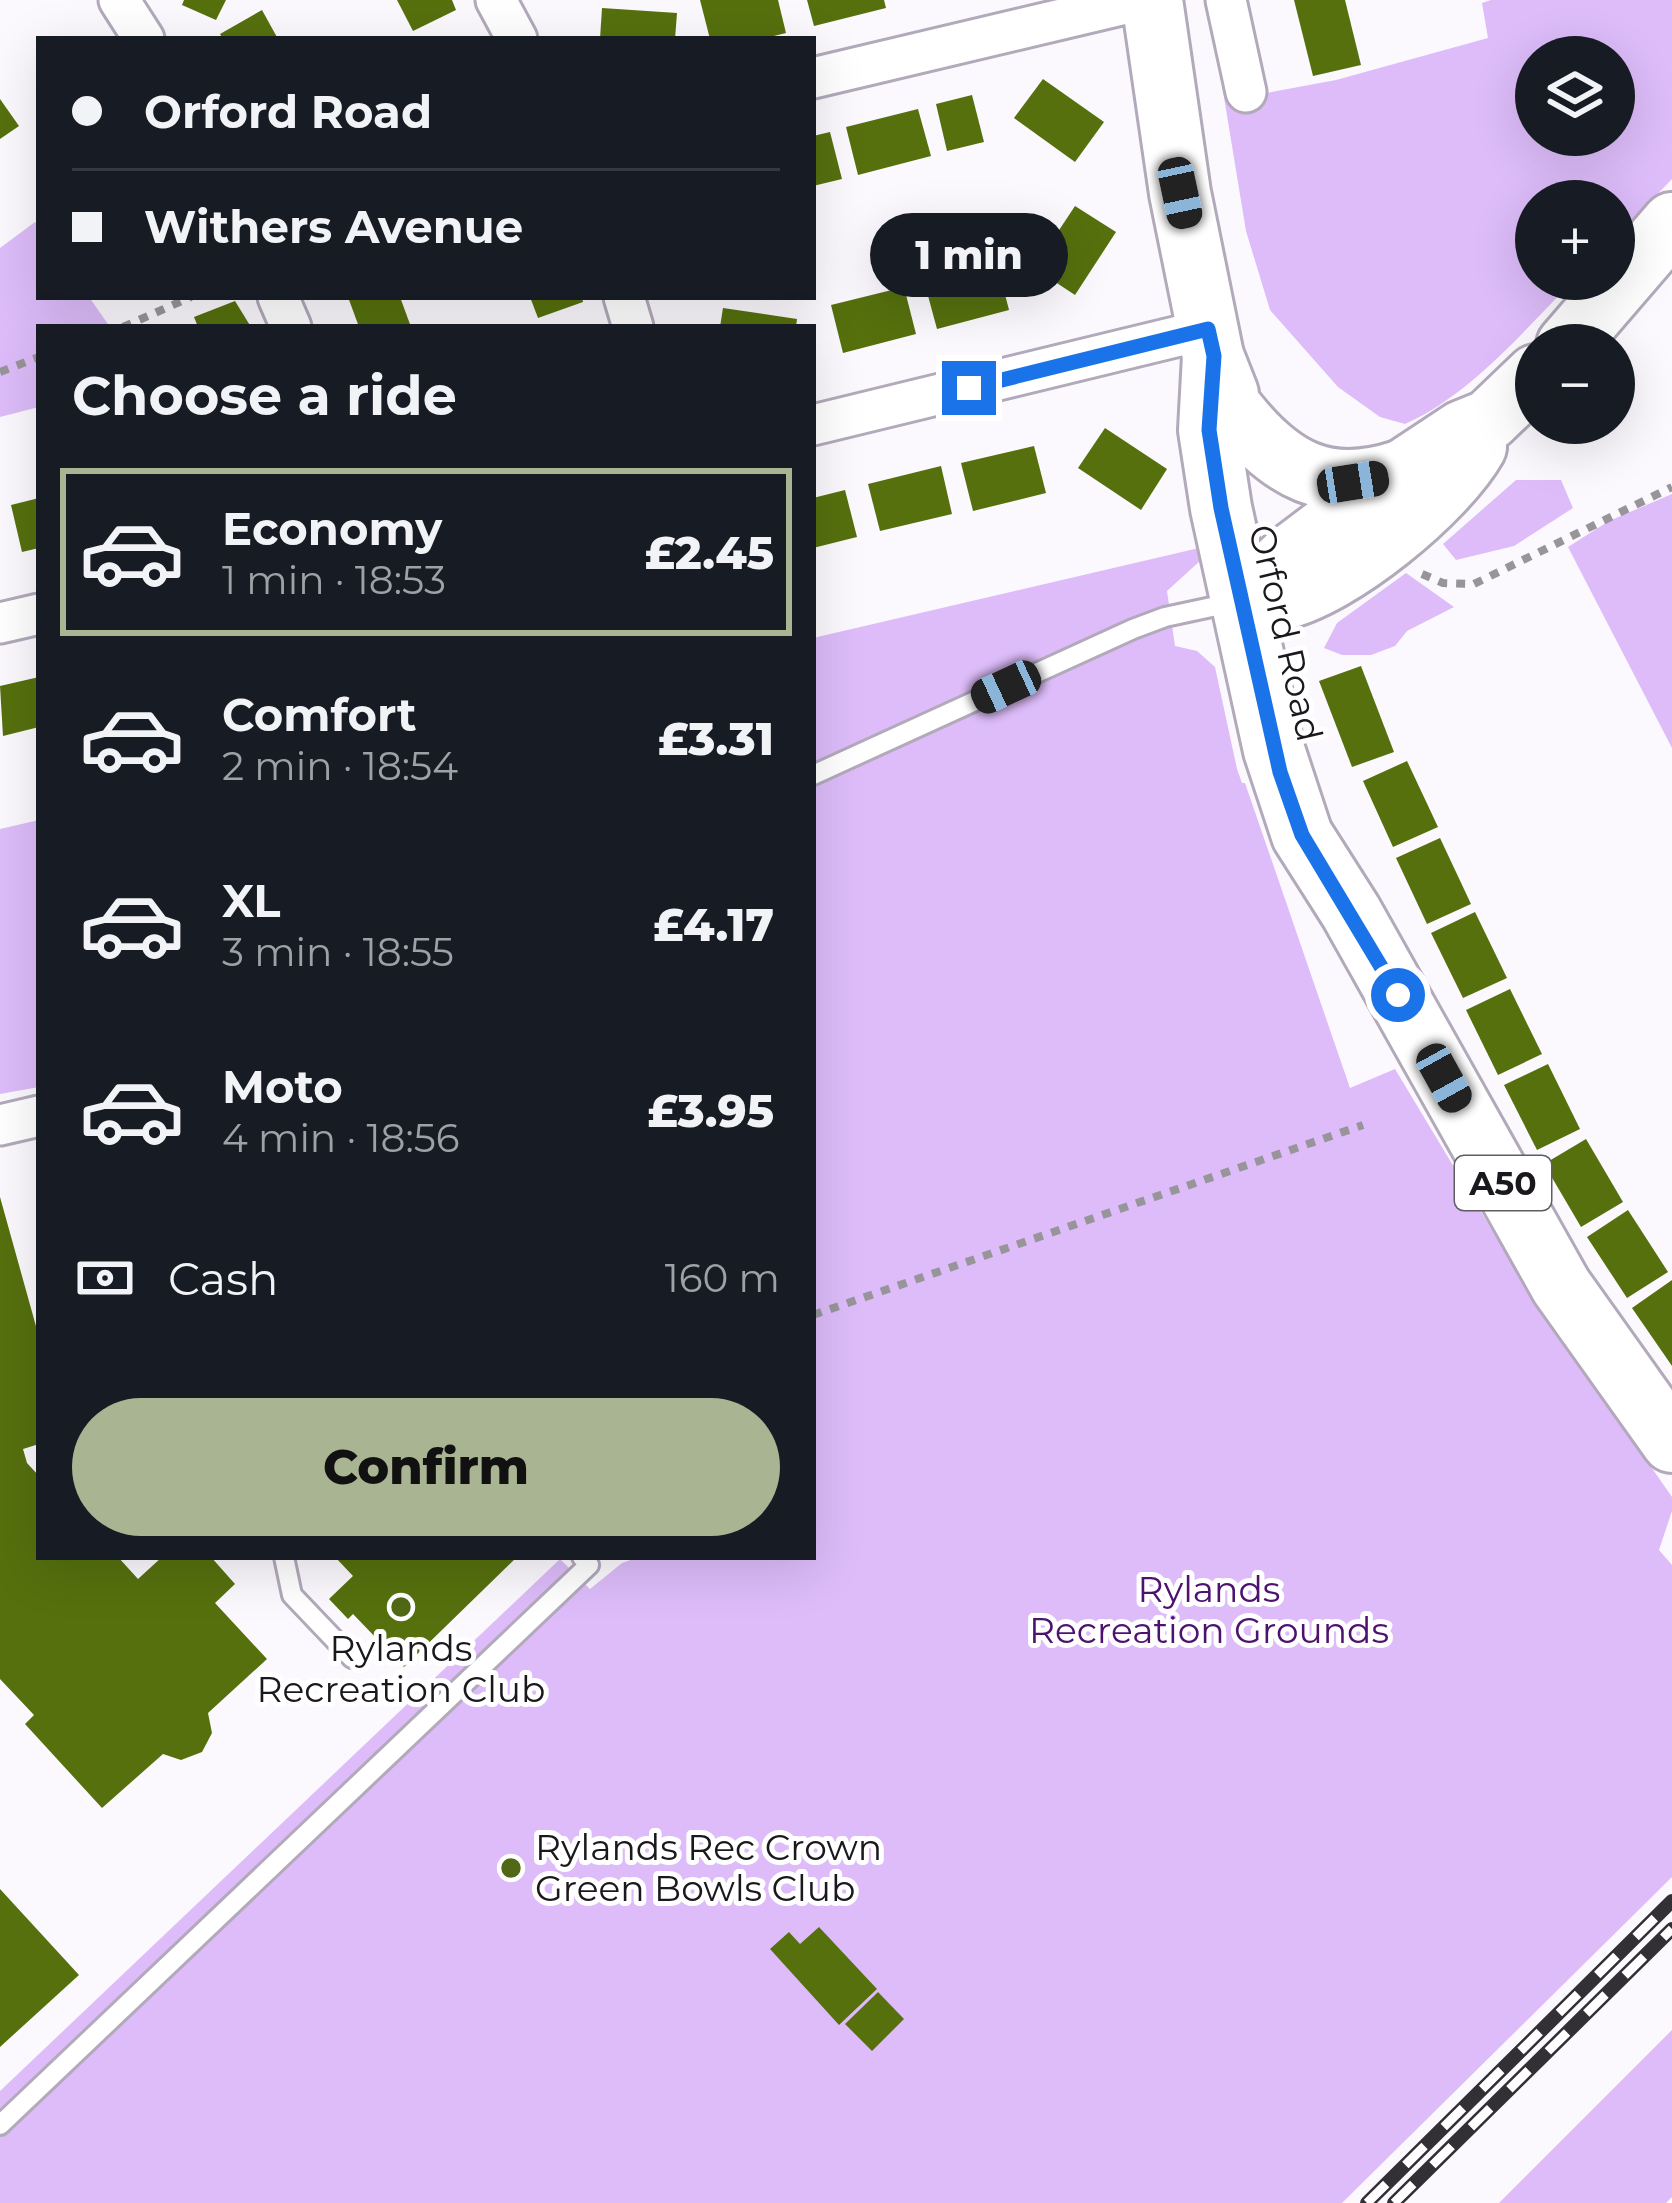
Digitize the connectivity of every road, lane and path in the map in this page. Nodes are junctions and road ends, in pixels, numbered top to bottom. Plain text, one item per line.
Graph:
1 (119, 0) edge
2 (496, 0) edge
3 (1142, 0) edge
4 (1152, 0) edge
5 (1226, 0) edge
6 (142, 36) edge
7 (515, 36) edge
8 (816, 77) edge
9 (1246, 92) dead end
10 (1672, 223) edge
11 (184, 300) edge
12 (129, 324) edge
13 (1585, 324) edge
14 (1211, 342) junction
15 (36, 358) edge
16 (0, 372) edge
17 (1515, 395) edge
18 (1235, 412) junction
19 (1489, 420) junction
20 (816, 424) edge
21 (1403, 470) junction
22 (1672, 487) edge
23 (1408, 568) dead end
24 (1263, 592) junction
25 (36, 615) edge
26 (0, 623) edge
27 (816, 774) edge
28 (36, 1118) edge
29 (0, 1125) edge
30 (1363, 1125) dead end
31 (816, 1315) edge
32 (1672, 1442) edge
33 (285, 1560) edge
34 (585, 1560) edge
35 (352, 1658) dead end
36 (0, 2126) edge

1 - 6 street
2 - 7 street
3 - 8 street
4 - 14 main road, Orford Road / A50
5 - 9 street
10 - 13 main road
11 - 12 path
14 - 18 main road, Orford Road / A50
14 - 20 street
14 - 24 main road, Orford Road / A50
15 - 16 path
17 - 19 main road
18 - 21 main road
18 - 24 main road, Orford Road / A50
19 - 21 main road
19 - 24 main road
21 - 24 main road
22 - 23 path
24 - 27 lane
24 - 32 main road, Orford Road / A50
25 - 26 street
28 - 29 street
30 - 31 path
33 - 35 lane
34 - 36 lane

